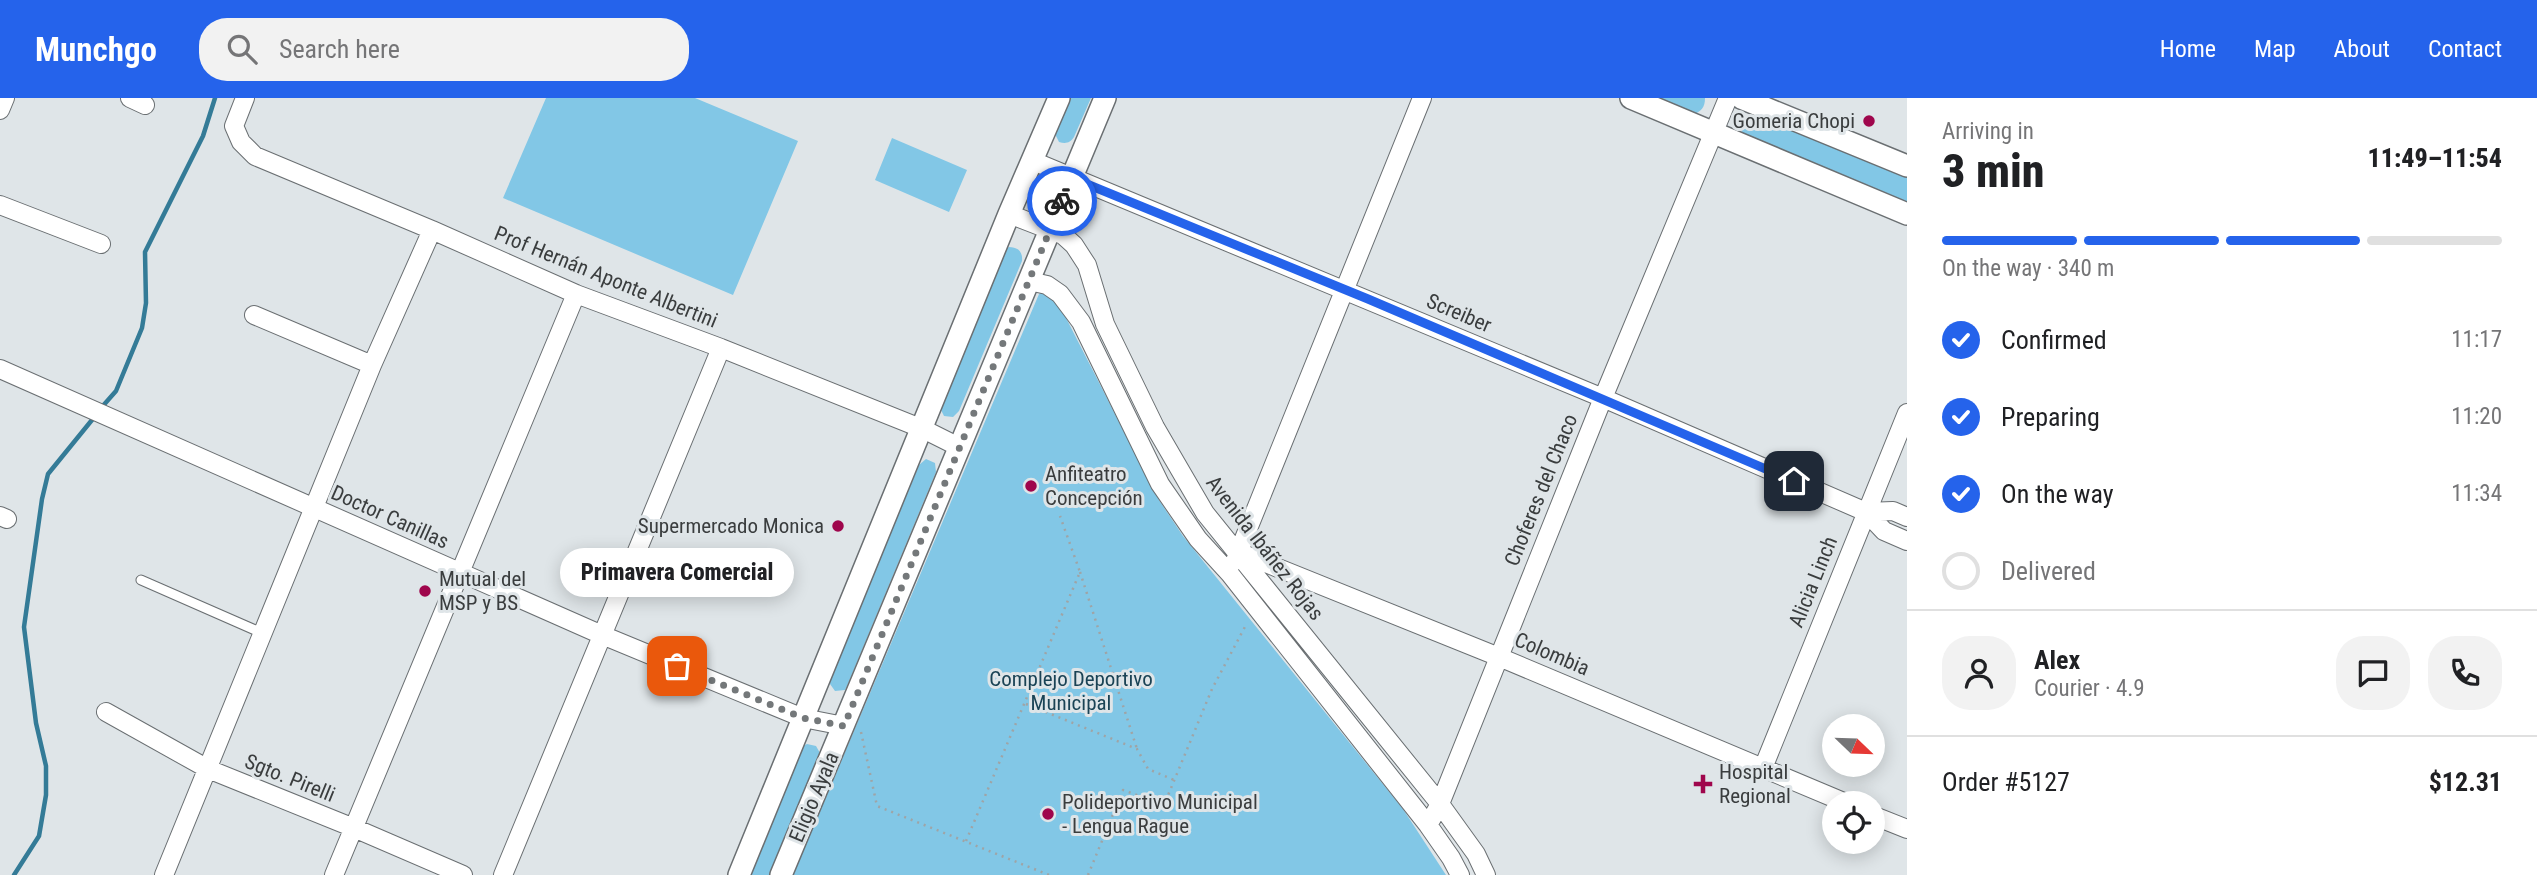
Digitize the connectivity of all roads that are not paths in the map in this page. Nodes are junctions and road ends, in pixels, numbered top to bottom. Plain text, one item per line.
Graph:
1 (5, 98) edge
2 (245, 98) edge
3 (1059, 98) edge
4 (1105, 98) edge
5 (1422, 98) edge
6 (1631, 98) edge
7 (1728, 98) edge
8 (1741, 98) edge
9 (0, 110) edge
10 (1713, 132) junction
11 (1033, 161) junction
12 (1907, 166) edge
13 (1072, 178) junction
14 (0, 205) edge
15 (1907, 214) edge
16 (1009, 215) junction
17 (432, 230) junction
18 (1050, 231) junction
19 (101, 244) dead end
20 (1029, 281) junction
21 (1344, 289) junction
22 (576, 294) junction
23 (254, 314) dead end
24 (721, 348) junction
25 (372, 365) junction
26 (0, 369) edge
27 (1603, 398) junction
28 (1907, 413) edge
29 (923, 429) junction
30 (959, 447) junction
31 (313, 508) junction
32 (1866, 512) junction
33 (1907, 517) edge
34 (1907, 541) edge
35 (1238, 552) junction
36 (459, 572) junction
37 (1230, 574) junction
38 (141, 580) dead end
39 (262, 633) junction
40 (602, 635) junction
41 (1499, 657) junction
42 (106, 712) dead end
43 (803, 718) junction
44 (844, 726) junction
45 (1763, 768) junction
46 (208, 769) junction
47 (1822, 793) edge
48 (1440, 804) junction
49 (1885, 820) edge
50 (1428, 825) junction
51 (354, 828) junction
52 (1907, 829) edge
53 (164, 875) edge
54 (334, 875) edge
55 (463, 875) edge
56 (503, 875) edge
57 (739, 875) edge
58 (781, 875) edge
59 (1460, 875) edge
60 (1486, 875) edge

1 - 9 street
2 - 17 street, Prof Hernán Aponte Albertini
3 - 11 street, Eligio Ayala
4 - 13 street, Eligio Ayala
5 - 21 street
6 - 10 street
7 - 10 street, Choferes del Chaco
8 - 12 street
10 - 15 street
10 - 27 street, Choferes del Chaco
11 - 13 street, Screiber
11 - 16 street, Eligio Ayala
13 - 18 street, Eligio Ayala
13 - 21 street, Screiber
14 - 19 street
16 - 18 street, Avenida Ibáñez Rojas
16 - 29 street, Eligio Ayala
17 - 22 street, Prof Hernán Aponte Albertini
17 - 25 street
18 - 20 street, Eligio Ayala
18 - 35 street, Avenida Ibáñez Rojas
20 - 30 street, Eligio Ayala
20 - 37 street, Avenida Ibáñez Rojas
21 - 27 street, Screiber
21 - 35 street
22 - 24 street, Prof Hernán Aponte Albertini
22 - 36 street
23 - 25 street
24 - 29 street, Prof Hernán Aponte Albertini
24 - 40 street
25 - 31 street
26 - 31 street, Doctor Canillas
27 - 32 street, Screiber
27 - 41 street, Choferes del Chaco
28 - 32 street, Alicia Linch
29 - 30 street, Prof Hernán Aponte Albertini
29 - 43 street, Eligio Ayala
30 - 44 street, Eligio Ayala
31 - 36 street, Doctor Canillas
31 - 39 street
32 - 33 street, Screiber
32 - 34 street, Screiber
32 - 45 street, Alicia Linch
35 - 37 street
35 - 41 street, Colombia
35 - 48 street, Avenida Ibáñez Rojas
36 - 40 street, Doctor Canillas
36 - 51 street
37 - 50 street, Avenida Ibáñez Rojas
38 - 39 lane
39 - 46 street
40 - 43 street, Doctor Canillas
40 - 56 street
41 - 45 street, Colombia
41 - 48 street, Choferes del Chaco
42 - 46 street, Sgto. Pirelli
43 - 44 street, Doctor Canillas
43 - 57 street, Eligio Ayala
44 - 58 street, Eligio Ayala
45 - 47 street, Colombia
46 - 51 street, Sgto. Pirelli
46 - 53 street
48 - 50 street, Choferes del Chaco
48 - 60 street, Avenida Ibáñez Rojas
49 - 52 street
50 - 59 street, Avenida Ibáñez Rojas
51 - 54 street
51 - 55 street, Sgto. Pirelli

